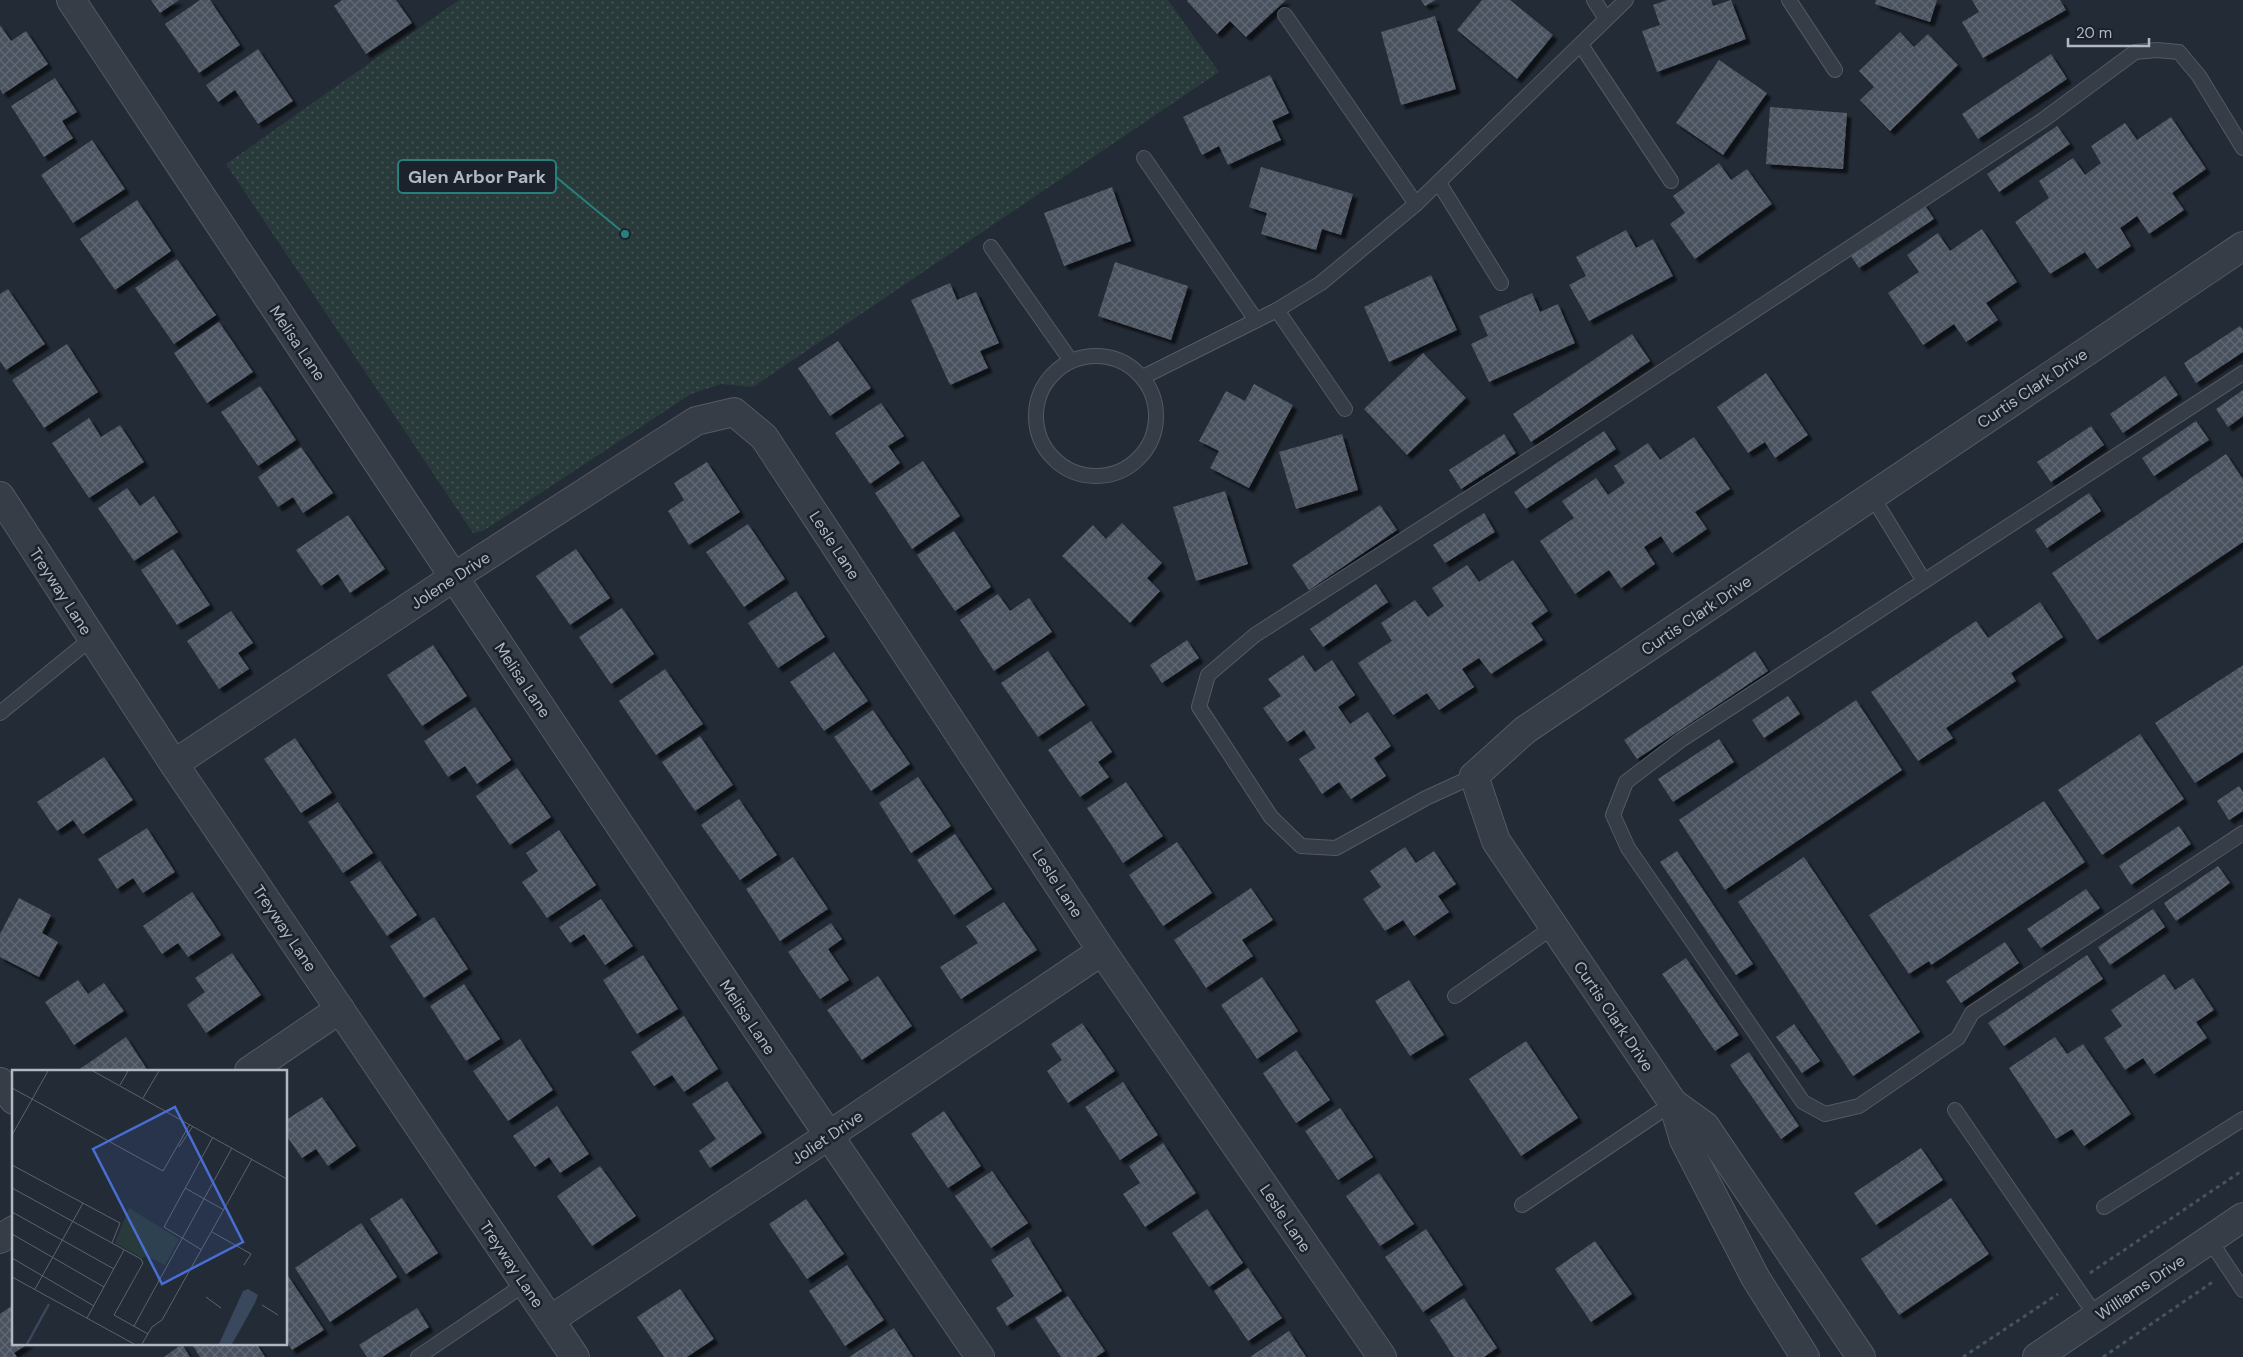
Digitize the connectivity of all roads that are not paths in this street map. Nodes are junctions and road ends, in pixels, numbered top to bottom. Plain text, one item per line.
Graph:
1 (71, 0) edge
2 (1594, 0) edge
3 (1626, 0) edge
4 (1789, 0) edge
5 (1285, 15) dead end
6 (1606, 18) junction
7 (1582, 45) junction
8 (1835, 70) dead end
9 (2243, 148) edge
10 (1144, 158) dead end
11 (1671, 181) dead end
12 (1439, 183) junction
13 (1416, 204) junction
14 (2243, 246) edge
15 (991, 247) dead end
16 (1502, 283) dead end
17 (1277, 310) junction
18 (1256, 320) junction
19 (1071, 361) junction
20 (2243, 373) edge
21 (1143, 377) junction
22 (1345, 409) dead end
23 (734, 412) joint
24 (0, 496) edge
25 (1872, 496) junction
26 (454, 577) junction
27 (1924, 581) junction
28 (92, 638) junction
29 (0, 713) edge
30 (174, 764) junction
31 (1474, 776) junction
32 (2243, 833) edge
33 (1553, 927) junction
34 (1102, 951) junction
35 (1455, 996) dead end
36 (340, 1009) junction
37 (250, 1070) edge
38 (0, 1082) edge
39 (12, 1097) edge
40 (1673, 1103) junction
41 (1955, 1110) dead end
42 (2243, 1119) edge
43 (828, 1136) junction
44 (1522, 1205) dead end
45 (2104, 1207) dead end
46 (2243, 1217) edge
47 (12, 1231) edge
48 (0, 1239) edge
49 (2209, 1239) junction
50 (526, 1284) junction
51 (2243, 1290) edge
52 (2096, 1316) junction
53 (550, 1320) junction
54 (418, 1357) edge
55 (576, 1357) edge
56 (980, 1357) edge
57 (1382, 1357) edge
58 (1805, 1357) edge
59 (1861, 1357) edge
60 (2037, 1357) edge

1 - 26 street, Melisa Lane
2 - 6 lane
3 - 6 lane
4 - 8 lane
5 - 13 lane
6 - 7 lane
7 - 11 lane
7 - 12 lane
9 - 31 lane
10 - 18 lane
12 - 13 lane
12 - 16 lane
13 - 17 lane
14 - 25 street, Curtis Clark Drive
15 - 19 lane
17 - 18 lane
17 - 22 lane
18 - 21 lane
19 - 21 lane
19 - 21 lane
20 - 27 lane
23 - 26 street, Jolene Drive
23 - 34 street, Lesle Lane
24 - 28 street, Treyway Lane
25 - 27 lane
25 - 31 street, Curtis Clark Drive
26 - 30 street, Jolene Drive
26 - 43 street, Melisa Lane
27 - 32 lane
28 - 29 lane
28 - 30 street, Treyway Lane
30 - 36 street, Treyway Lane
31 - 33 street, Curtis Clark Drive
33 - 35 lane
33 - 40 street, Curtis Clark Drive
34 - 43 street, Joliet Drive
34 - 57 street, Lesle Lane
36 - 37 street
36 - 50 street, Treyway Lane
38 - 39 street
40 - 44 lane
40 - 58 street, Curtis Clark Drive
40 - 59 street, Curtis Clark Drive
41 - 52 lane
42 - 45 lane
43 - 53 street, Joliet Drive
43 - 56 street, Melisa Lane
46 - 49 street, Williams Drive
47 - 48 street
49 - 51 lane
49 - 52 street, Williams Drive
50 - 53 street, Treyway Lane
50 - 54 lane
52 - 60 street, Williams Drive
53 - 55 street, Treyway Lane

